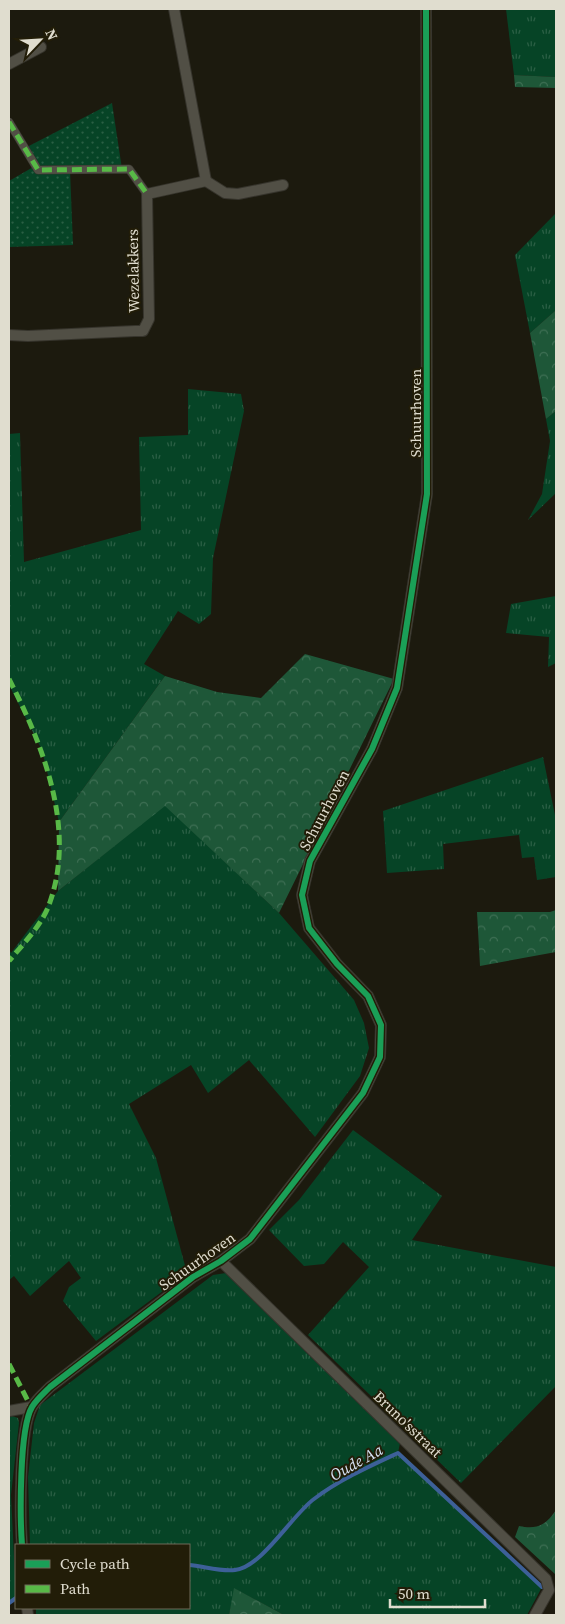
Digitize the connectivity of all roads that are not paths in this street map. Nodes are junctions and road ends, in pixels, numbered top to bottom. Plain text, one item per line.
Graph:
1 (174, 9) edge
2 (426, 9) edge
3 (41, 48) dead end
4 (9, 64) edge
5 (9, 122) edge
6 (206, 181) junction
7 (283, 185) dead end
8 (148, 194) junction
9 (9, 334) edge
10 (221, 1261) junction
11 (32, 1407) junction
12 (9, 1411) edge
13 (22, 1544) edge
14 (536, 1615) edge

1 - 6 street
2 - 10 street, Schuurhoven
3 - 4 street
5 - 8 street
6 - 7 street
6 - 8 street
8 - 9 street, Wezelakkers
10 - 11 street, Schuurhoven
10 - 14 street, Bruno'sstraat
11 - 12 street
11 - 13 street, Schuurhoven

